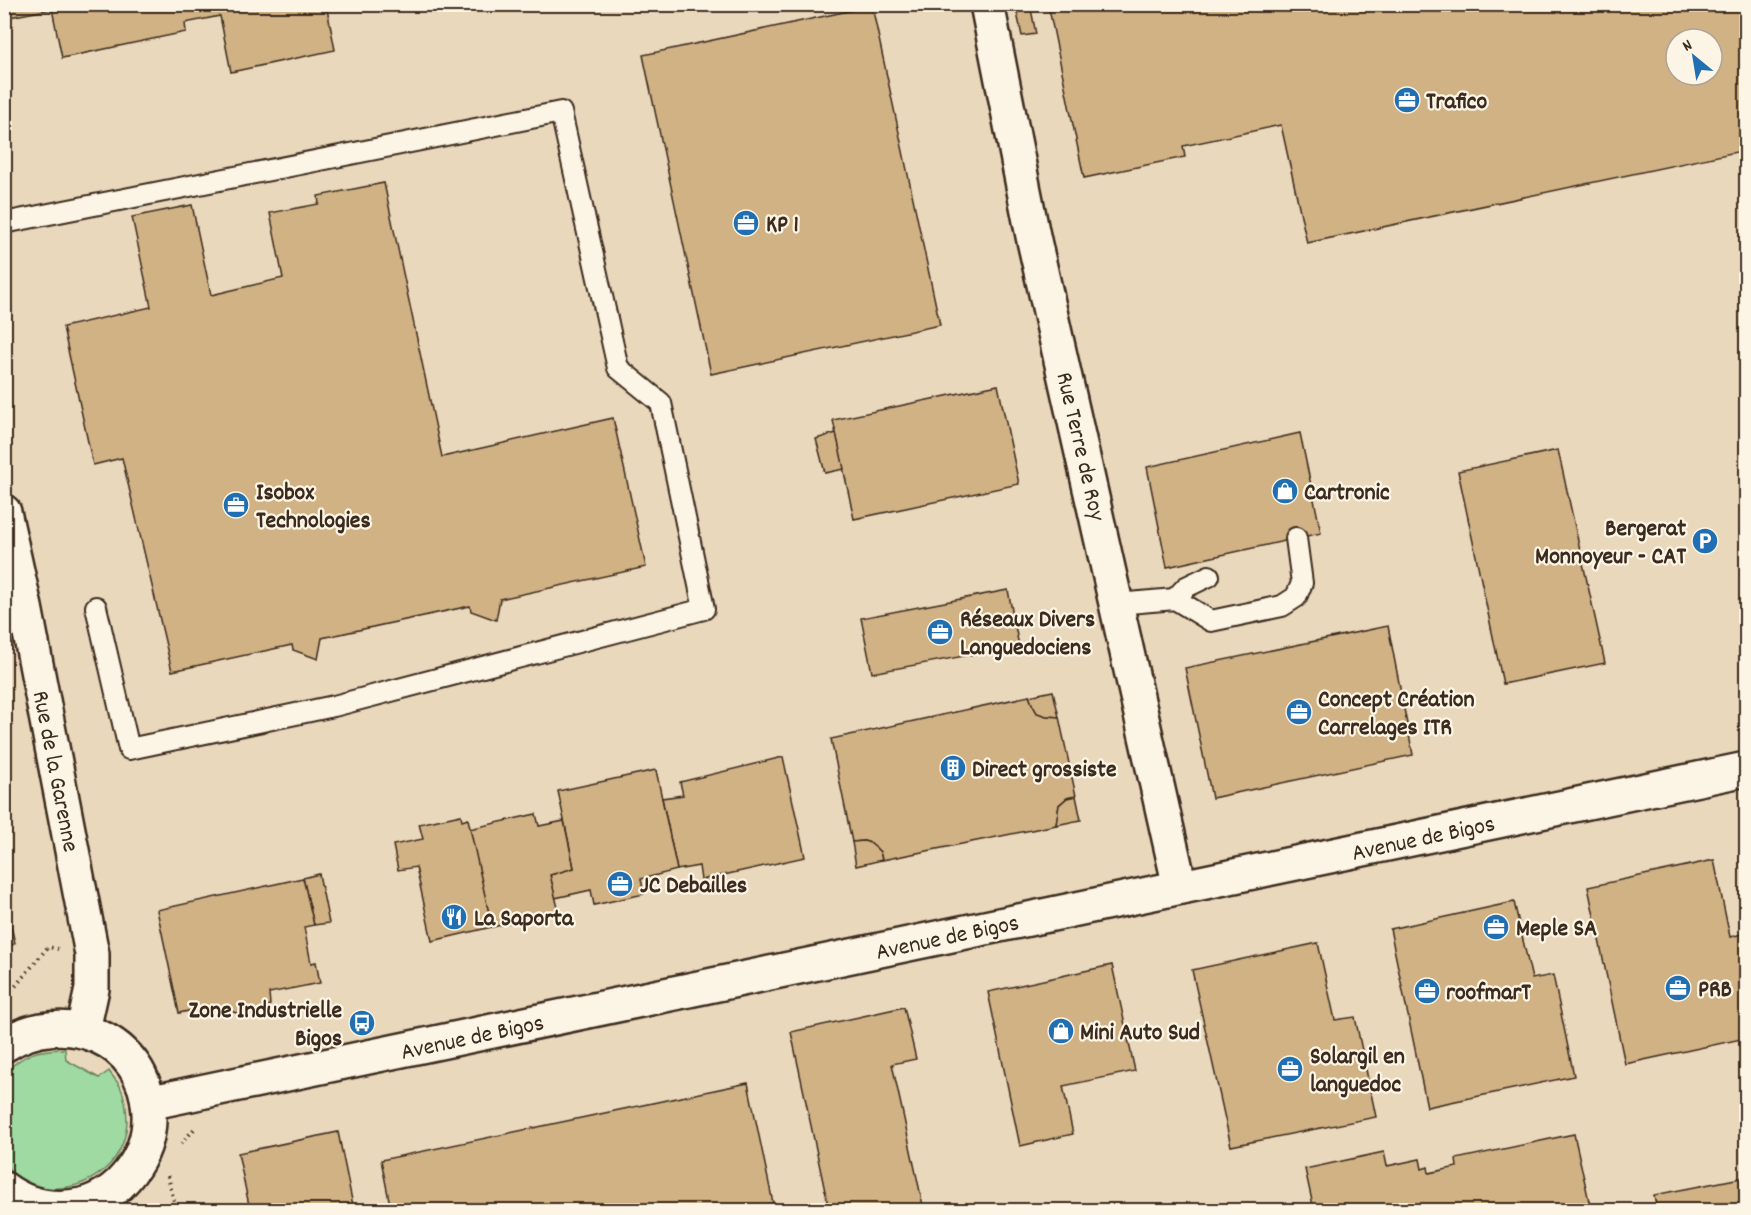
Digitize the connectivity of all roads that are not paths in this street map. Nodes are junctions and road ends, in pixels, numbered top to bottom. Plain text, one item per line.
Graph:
1 (987, 4) edge
2 (4, 223) edge
3 (4, 512) edge
4 (1296, 538) dead end
5 (1209, 576) dead end
6 (1175, 599) junction
7 (1117, 604) junction
8 (96, 607) dead end
9 (1746, 769) edge
10 (1180, 887) junction
11 (83, 1030) junction
12 (4, 1045) edge
13 (148, 1103) junction
14 (4, 1189) edge
15 (117, 1202) edge

1 - 7 street, Rue Terre de Roy
2 - 8 lane
3 - 11 street, Rue de la Garenne
4 - 6 lane
5 - 6 lane
6 - 7 lane
7 - 10 street, Rue Terre de Roy
9 - 10 street, Avenue de Bigos
10 - 13 street, Avenue de Bigos
11 - 12 street
11 - 13 street
13 - 15 street
14 - 15 street

